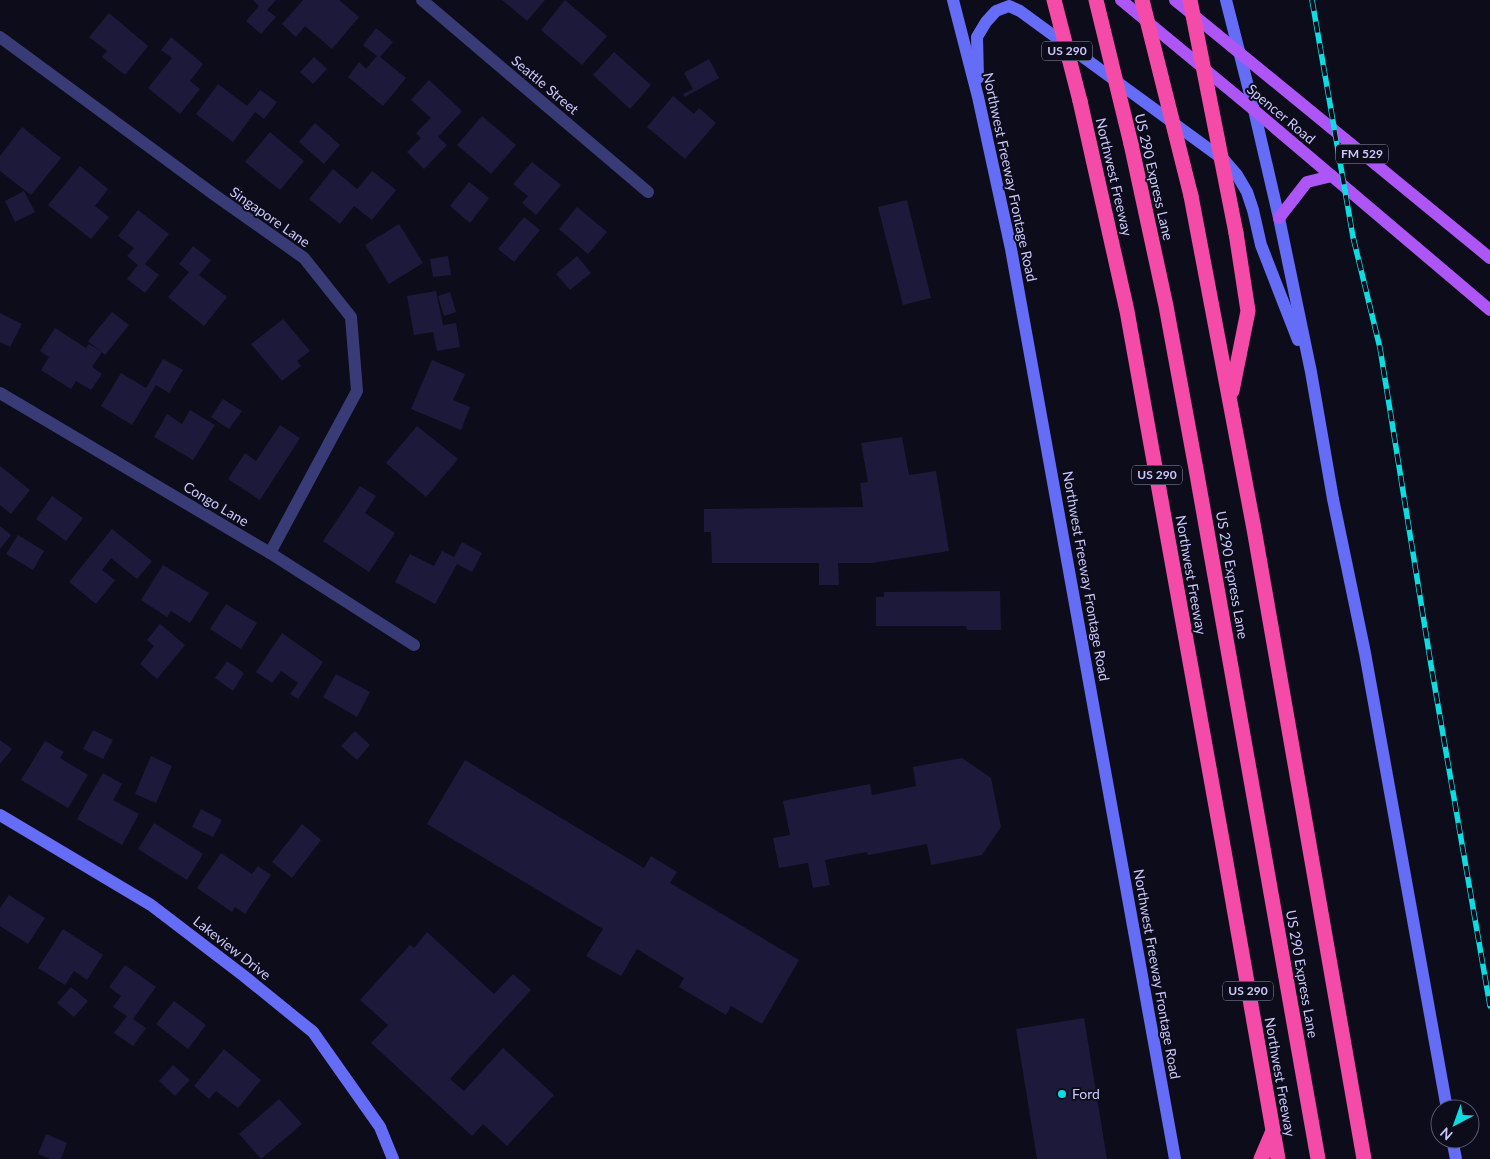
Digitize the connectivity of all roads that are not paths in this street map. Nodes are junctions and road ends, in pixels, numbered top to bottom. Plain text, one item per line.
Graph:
1 (422, 0) edge
2 (953, 0) edge
3 (1054, 0) edge
4 (1096, 0) edge
5 (1120, 0) edge
6 (1142, 0) edge
7 (1175, 0) edge
8 (1190, 0) edge
9 (1226, 0) edge
10 (0, 37) edge
11 (1240, 54) junction
12 (978, 97) junction
13 (1254, 110) junction
14 (1332, 176) junction
15 (648, 192) dead end
16 (1279, 218) junction
17 (1490, 258) edge
18 (1490, 310) edge
19 (1311, 372) junction
20 (0, 394) edge
21 (1230, 400) junction
22 (270, 553) junction
23 (414, 645) dead end
24 (0, 815) edge
25 (1445, 1099) edge
26 (1273, 1131) junction
27 (394, 1159) edge
28 (1175, 1159) edge
29 (1261, 1159) edge
30 (1278, 1159) edge
31 (1318, 1159) edge
32 (1364, 1159) edge

1 - 15 street, Seattle Street
2 - 12 main road, Northwest Freeway Frontage Road
3 - 26 highway, Northwest Freeway / US 290, bridge
4 - 31 highway, US 290 Express Lane, bridge
5 - 13 main road, Spencer Road / FM 529
6 - 21 highway, bridge
7 - 11 main road, Spencer Road / FM 529
8 - 21 highway, bridge
9 - 11 main road
10 - 22 street, Singapore Lane
11 - 13 main road
11 - 17 main road, Spencer Road / FM 529
12 - 19 main road
12 - 28 main road, Northwest Freeway Frontage Road
13 - 14 main road, Spencer Road / FM 529
13 - 16 main road
14 - 16 main road
14 - 18 main road, Spencer Road / FM 529
16 - 19 main road
19 - 25 main road
20 - 22 street, Congo Lane
21 - 32 highway
22 - 23 street, Congo Lane
24 - 27 main road, Lakeview Drive
26 - 29 highway
26 - 30 highway, Northwest Freeway / US 290

